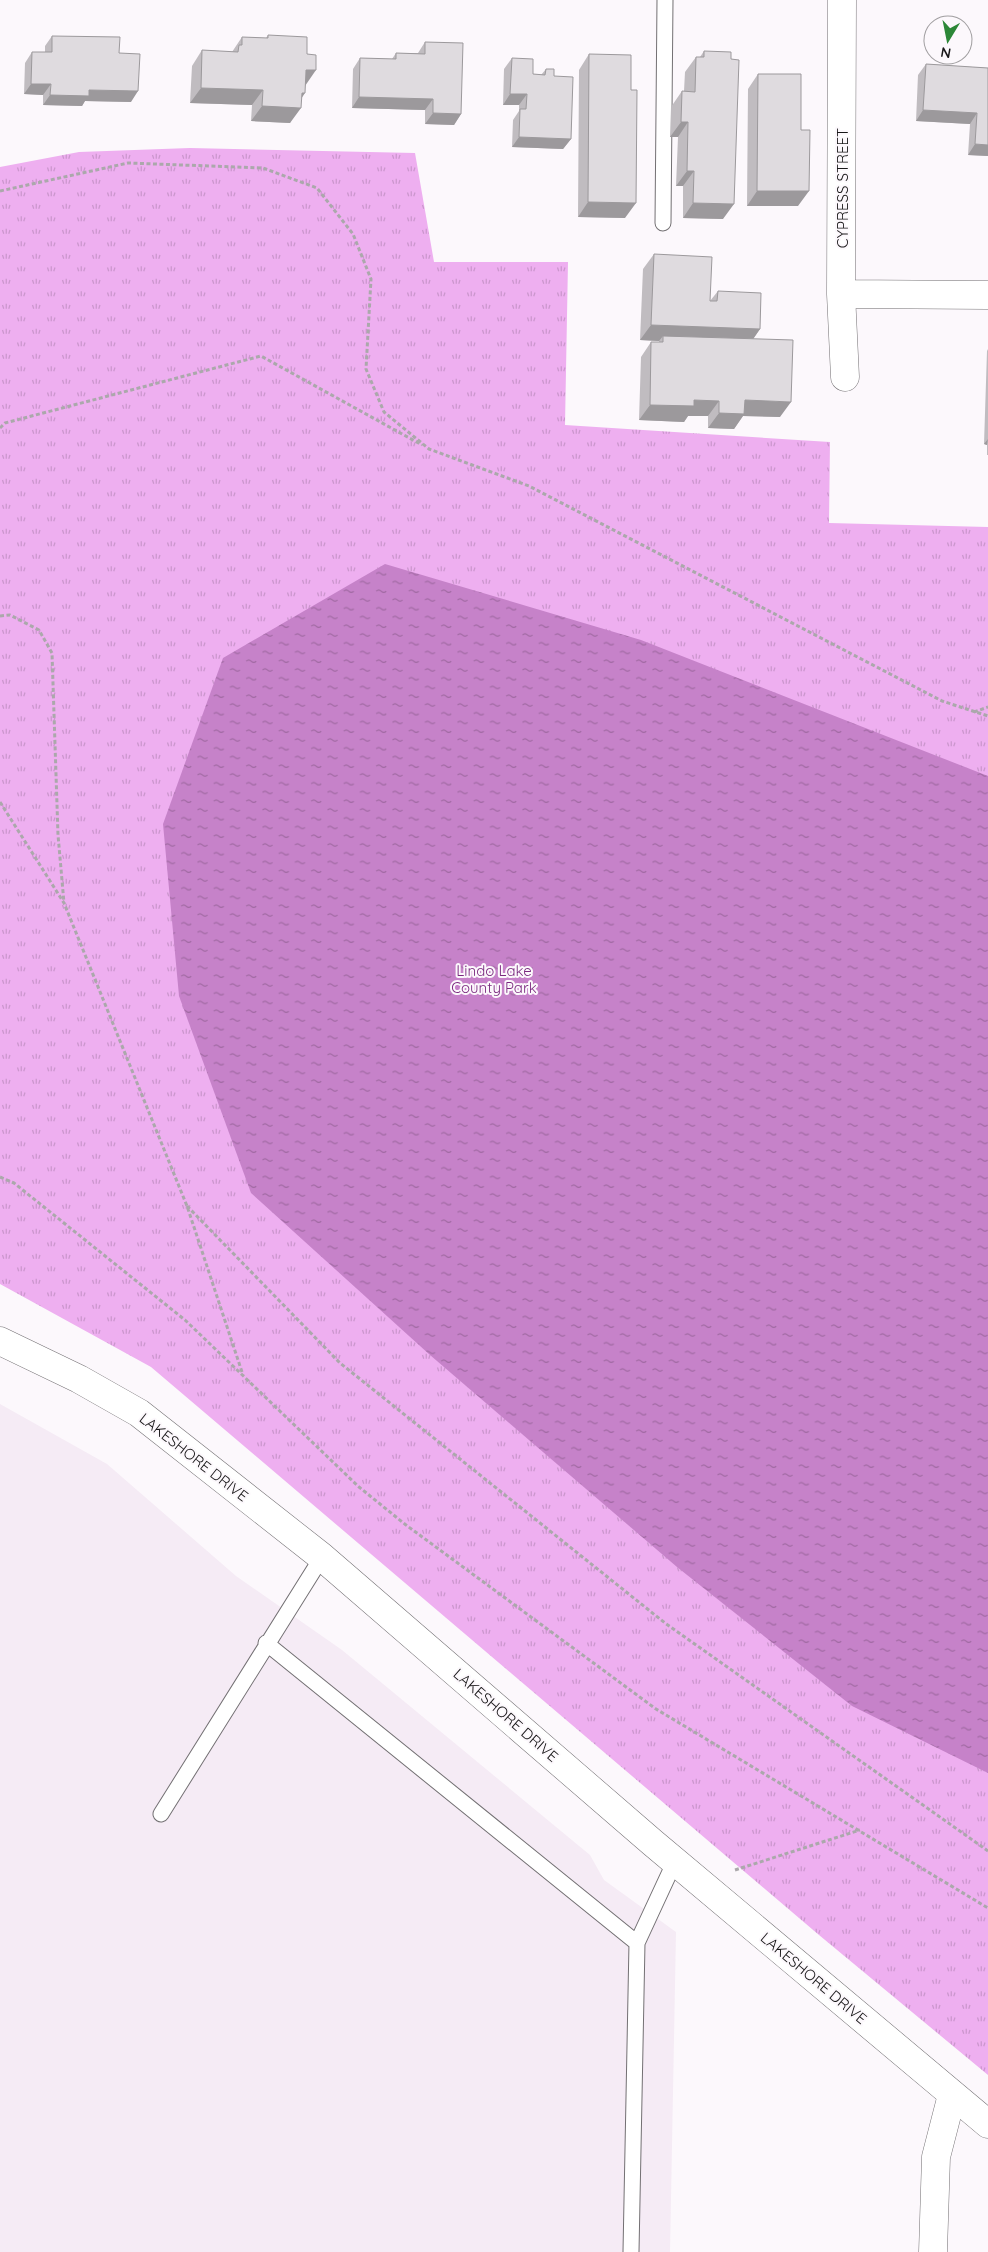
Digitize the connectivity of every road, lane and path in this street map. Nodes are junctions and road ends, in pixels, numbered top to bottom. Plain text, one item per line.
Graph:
1 (665, 0) edge
2 (842, 0) edge
3 (0, 191) edge
4 (663, 223) dead end
5 (842, 294) junction
6 (988, 295) edge
7 (845, 377) dead end
8 (0, 428) edge
9 (429, 449) junction
10 (0, 616) edge
11 (988, 707) edge
12 (974, 712) junction
13 (988, 716) edge
14 (0, 802) edge
15 (64, 903) junction
16 (0, 1177) edge
17 (187, 1206) junction
18 (0, 1341) edge
19 (244, 1376) junction
20 (322, 1556) junction
21 (266, 1643) junction
22 (161, 1814) dead end
23 (860, 1830) junction
24 (988, 1851) edge
25 (675, 1862) junction
26 (727, 1872) dead end
27 (988, 1908) edge
28 (637, 1943) junction
29 (952, 2095) junction
30 (988, 2124) edge
31 (631, 2252) edge
32 (933, 2252) edge

1 - 4 lane
2 - 5 street, CYPRESS STREET
3 - 9 path
5 - 6 street
5 - 7 street, CYPRESS STREET
8 - 9 path
9 - 12 path
10 - 15 path
11 - 12 path
12 - 13 path
14 - 15 path
15 - 17 path
16 - 19 path
17 - 19 path
17 - 24 path
18 - 20 street, LAKESHORE DRIVE
19 - 23 path
20 - 21 lane
20 - 25 street, LAKESHORE DRIVE
21 - 22 lane
21 - 28 lane
23 - 26 path
23 - 27 path
25 - 28 lane
25 - 29 street, LAKESHORE DRIVE
28 - 31 lane
29 - 30 street, LAKESHORE DRIVE
29 - 32 street

